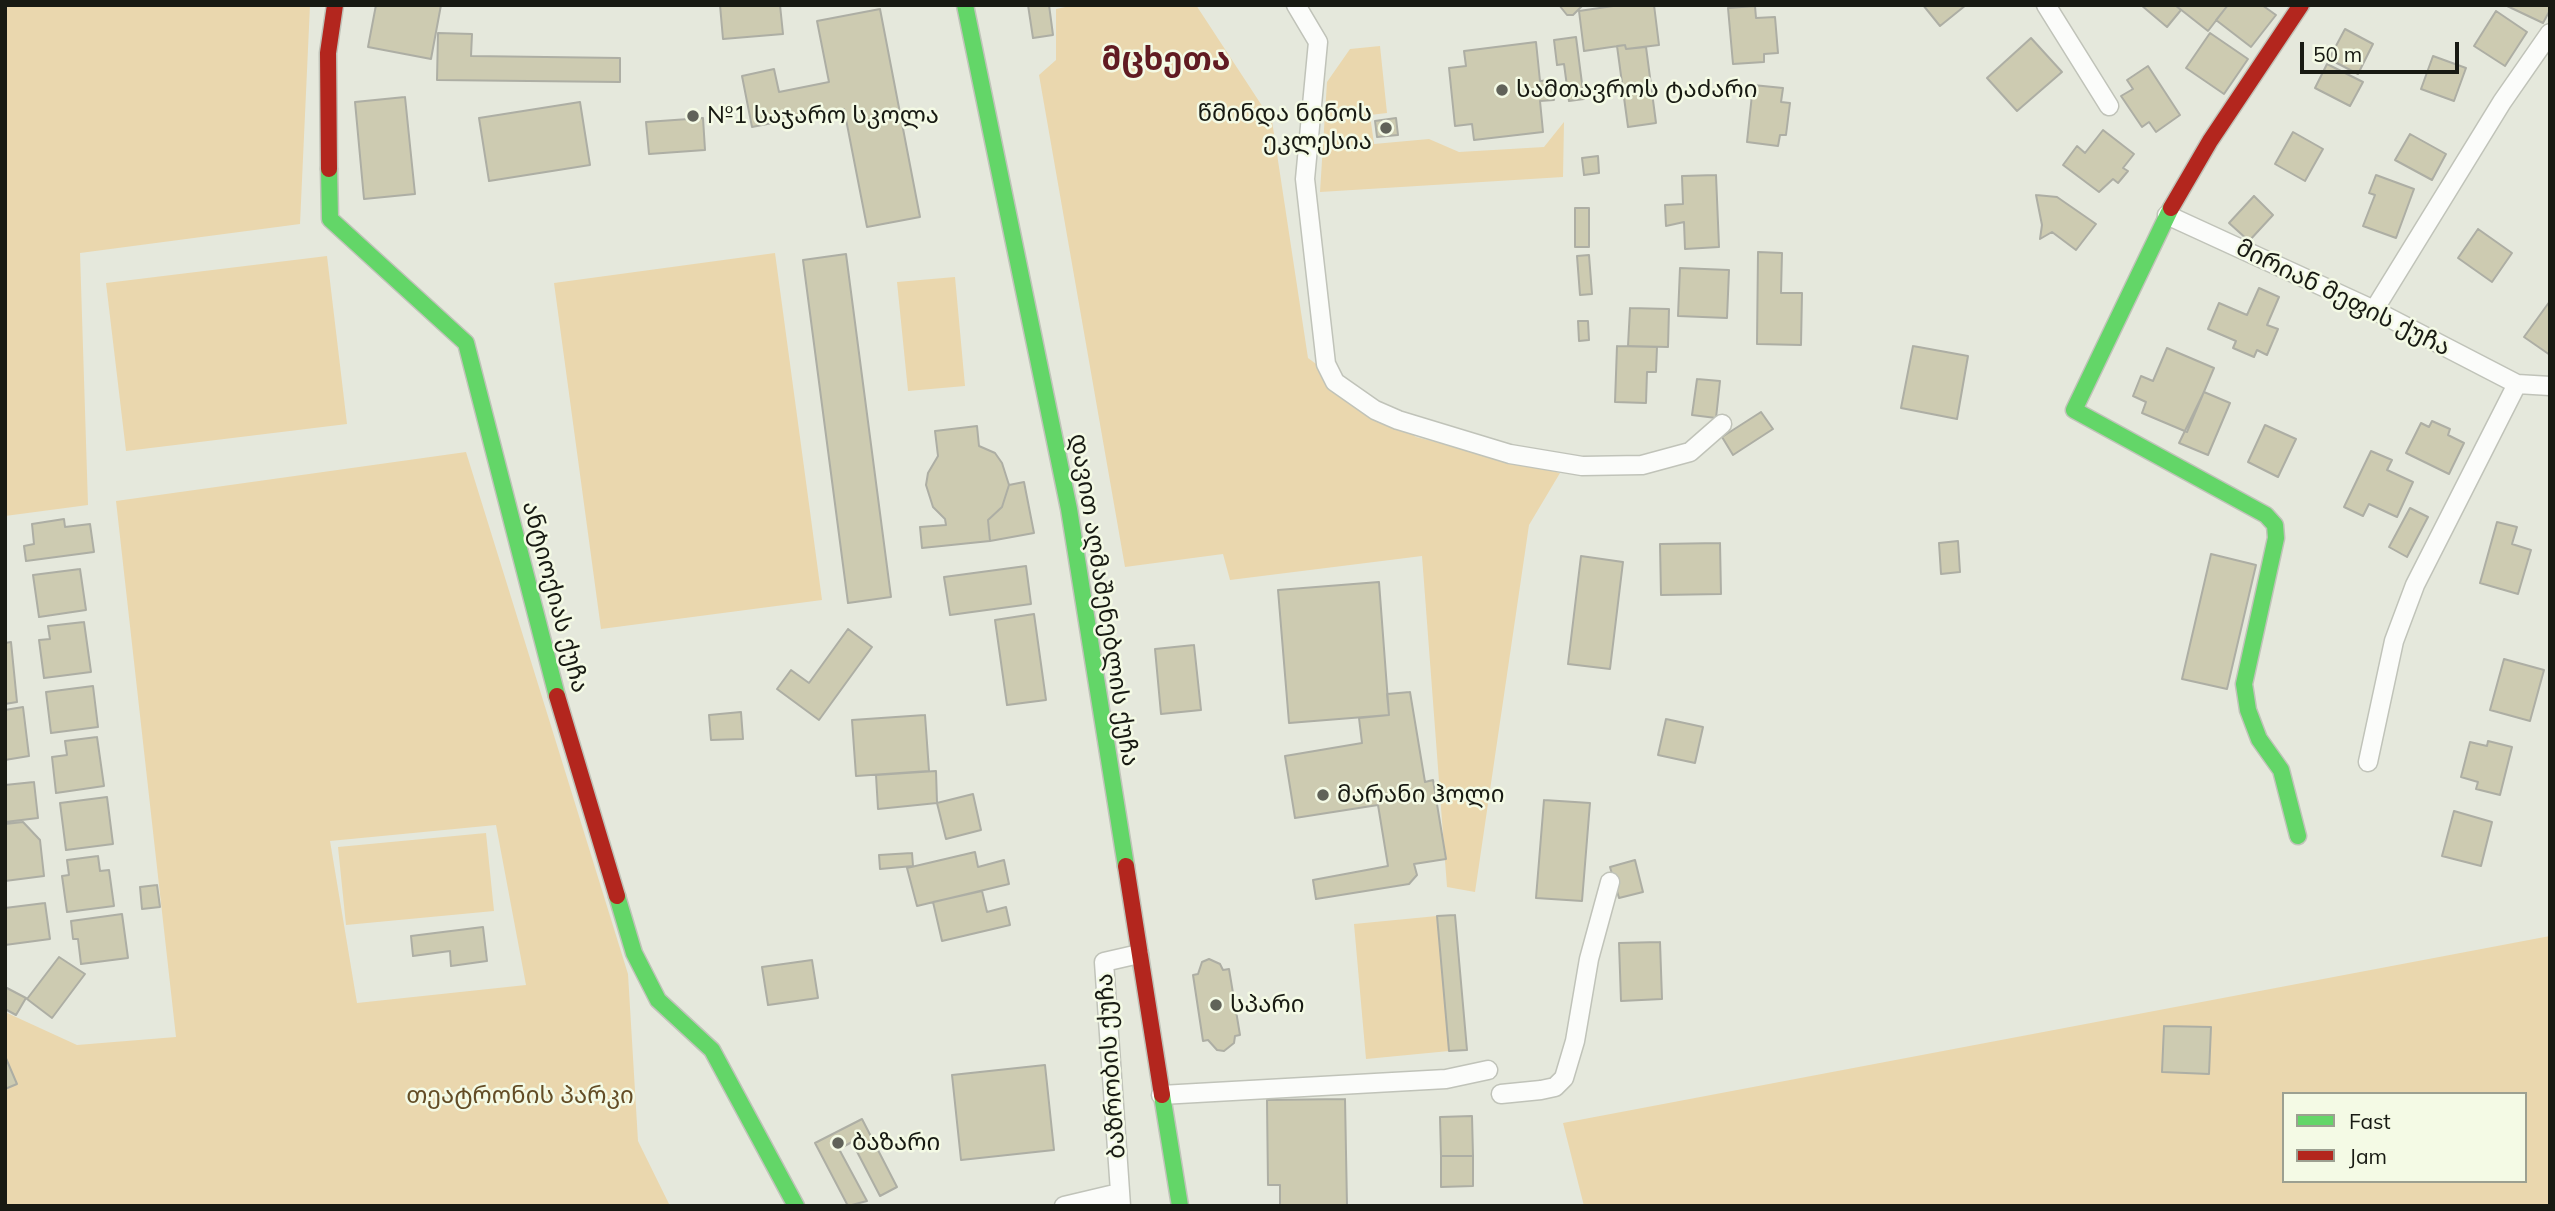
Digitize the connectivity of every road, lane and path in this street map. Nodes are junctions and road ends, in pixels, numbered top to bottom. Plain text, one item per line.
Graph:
1 (335, 5) edge
2 (965, 5) edge
3 (1296, 5) edge
4 (2046, 5) edge
5 (2301, 5) edge
6 (2550, 33) edge
7 (2109, 106) dead end
8 (2167, 215) junction
9 (2374, 310) junction
10 (2517, 384) junction
11 (2550, 386) edge
12 (1722, 424) dead end
13 (2368, 762) dead end
14 (2298, 836) dead end
15 (1610, 882) dead end
16 (1139, 954) junction
17 (1488, 1070) dead end
18 (1501, 1094) dead end
19 (1161, 1095) junction
20 (1120, 1199) edge
21 (796, 1206) edge
22 (1064, 1206) edge
23 (1180, 1206) edge

1 - 21 street, ანტიოქიას ქუჩა
2 - 16 street, დავით აღმაშენებლის ქუჩა
3 - 12 street
4 - 7 street
5 - 8 street
6 - 9 street
8 - 9 street, მირიან მეფის ქუჩა
8 - 14 street
9 - 10 street, მირიან მეფის ქუჩა
10 - 11 street
10 - 13 street
15 - 18 street
16 - 19 street, დავით აღმაშენებლის ქუჩა
16 - 20 street, ბაზრობის ქუჩა
17 - 19 street
19 - 23 street, დავით აღმაშენებლის ქუჩა
20 - 22 street

